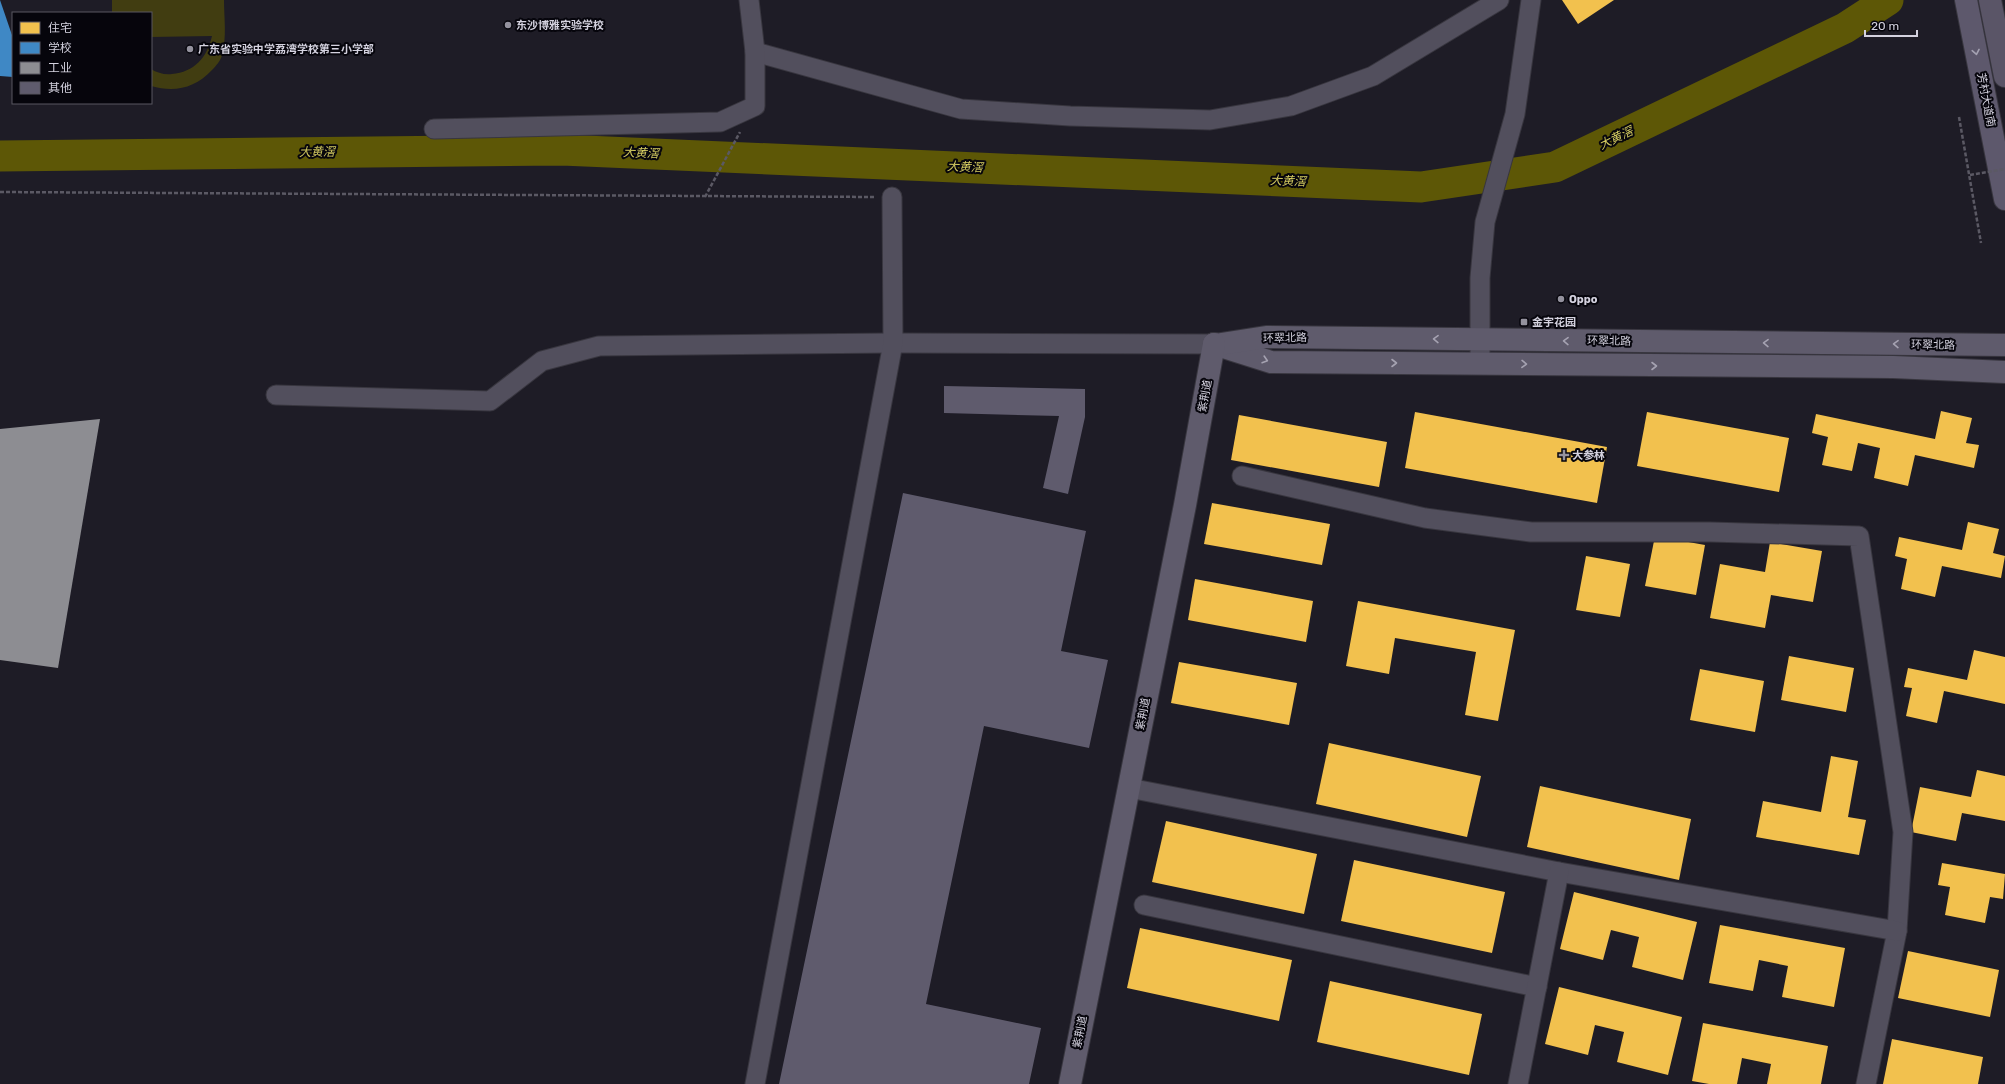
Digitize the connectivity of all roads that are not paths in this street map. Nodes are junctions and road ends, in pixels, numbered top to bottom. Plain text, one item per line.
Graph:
1 (749, 0) edge
2 (1499, 0) edge
3 (1531, 0) edge
4 (1966, 0) edge
5 (1990, 0) edge
6 (755, 52) junction
7 (2005, 76) edge
8 (434, 129) dead end
9 (892, 197) road end
10 (2005, 199) edge
11 (1480, 340) junction
12 (893, 343) junction
13 (1214, 344) junction
14 (2005, 346) edge
15 (1480, 363) junction
16 (2005, 372) edge
17 (276, 395) dead end
18 (1242, 476) dead end
19 (1129, 788) junction
20 (1559, 872) junction
21 (1144, 905) dead end
22 (1897, 931) junction
23 (1537, 987) junction
24 (755, 1084) edge
25 (1070, 1084) edge
26 (1518, 1084) edge
27 (1866, 1084) edge

1 - 6 street
2 - 6 street
3 - 11 street
4 -> 10 main road, 芳村大道南
5 - 7 highway
6 - 8 street
9 - 12 street
11 -> 13 street, 环翠北路
14 -> 11 street, 环翠北路
11 - 15 street
12 - 13 street
12 - 17 street
12 - 24 street
13 -> 15 street
13 - 19 street, 紫荆道
15 -> 16 street
18 - 22 street
19 - 20 street
19 - 25 street, 紫荆道
20 - 22 street
20 - 23 street
21 - 23 street
22 - 27 street
23 - 26 street

